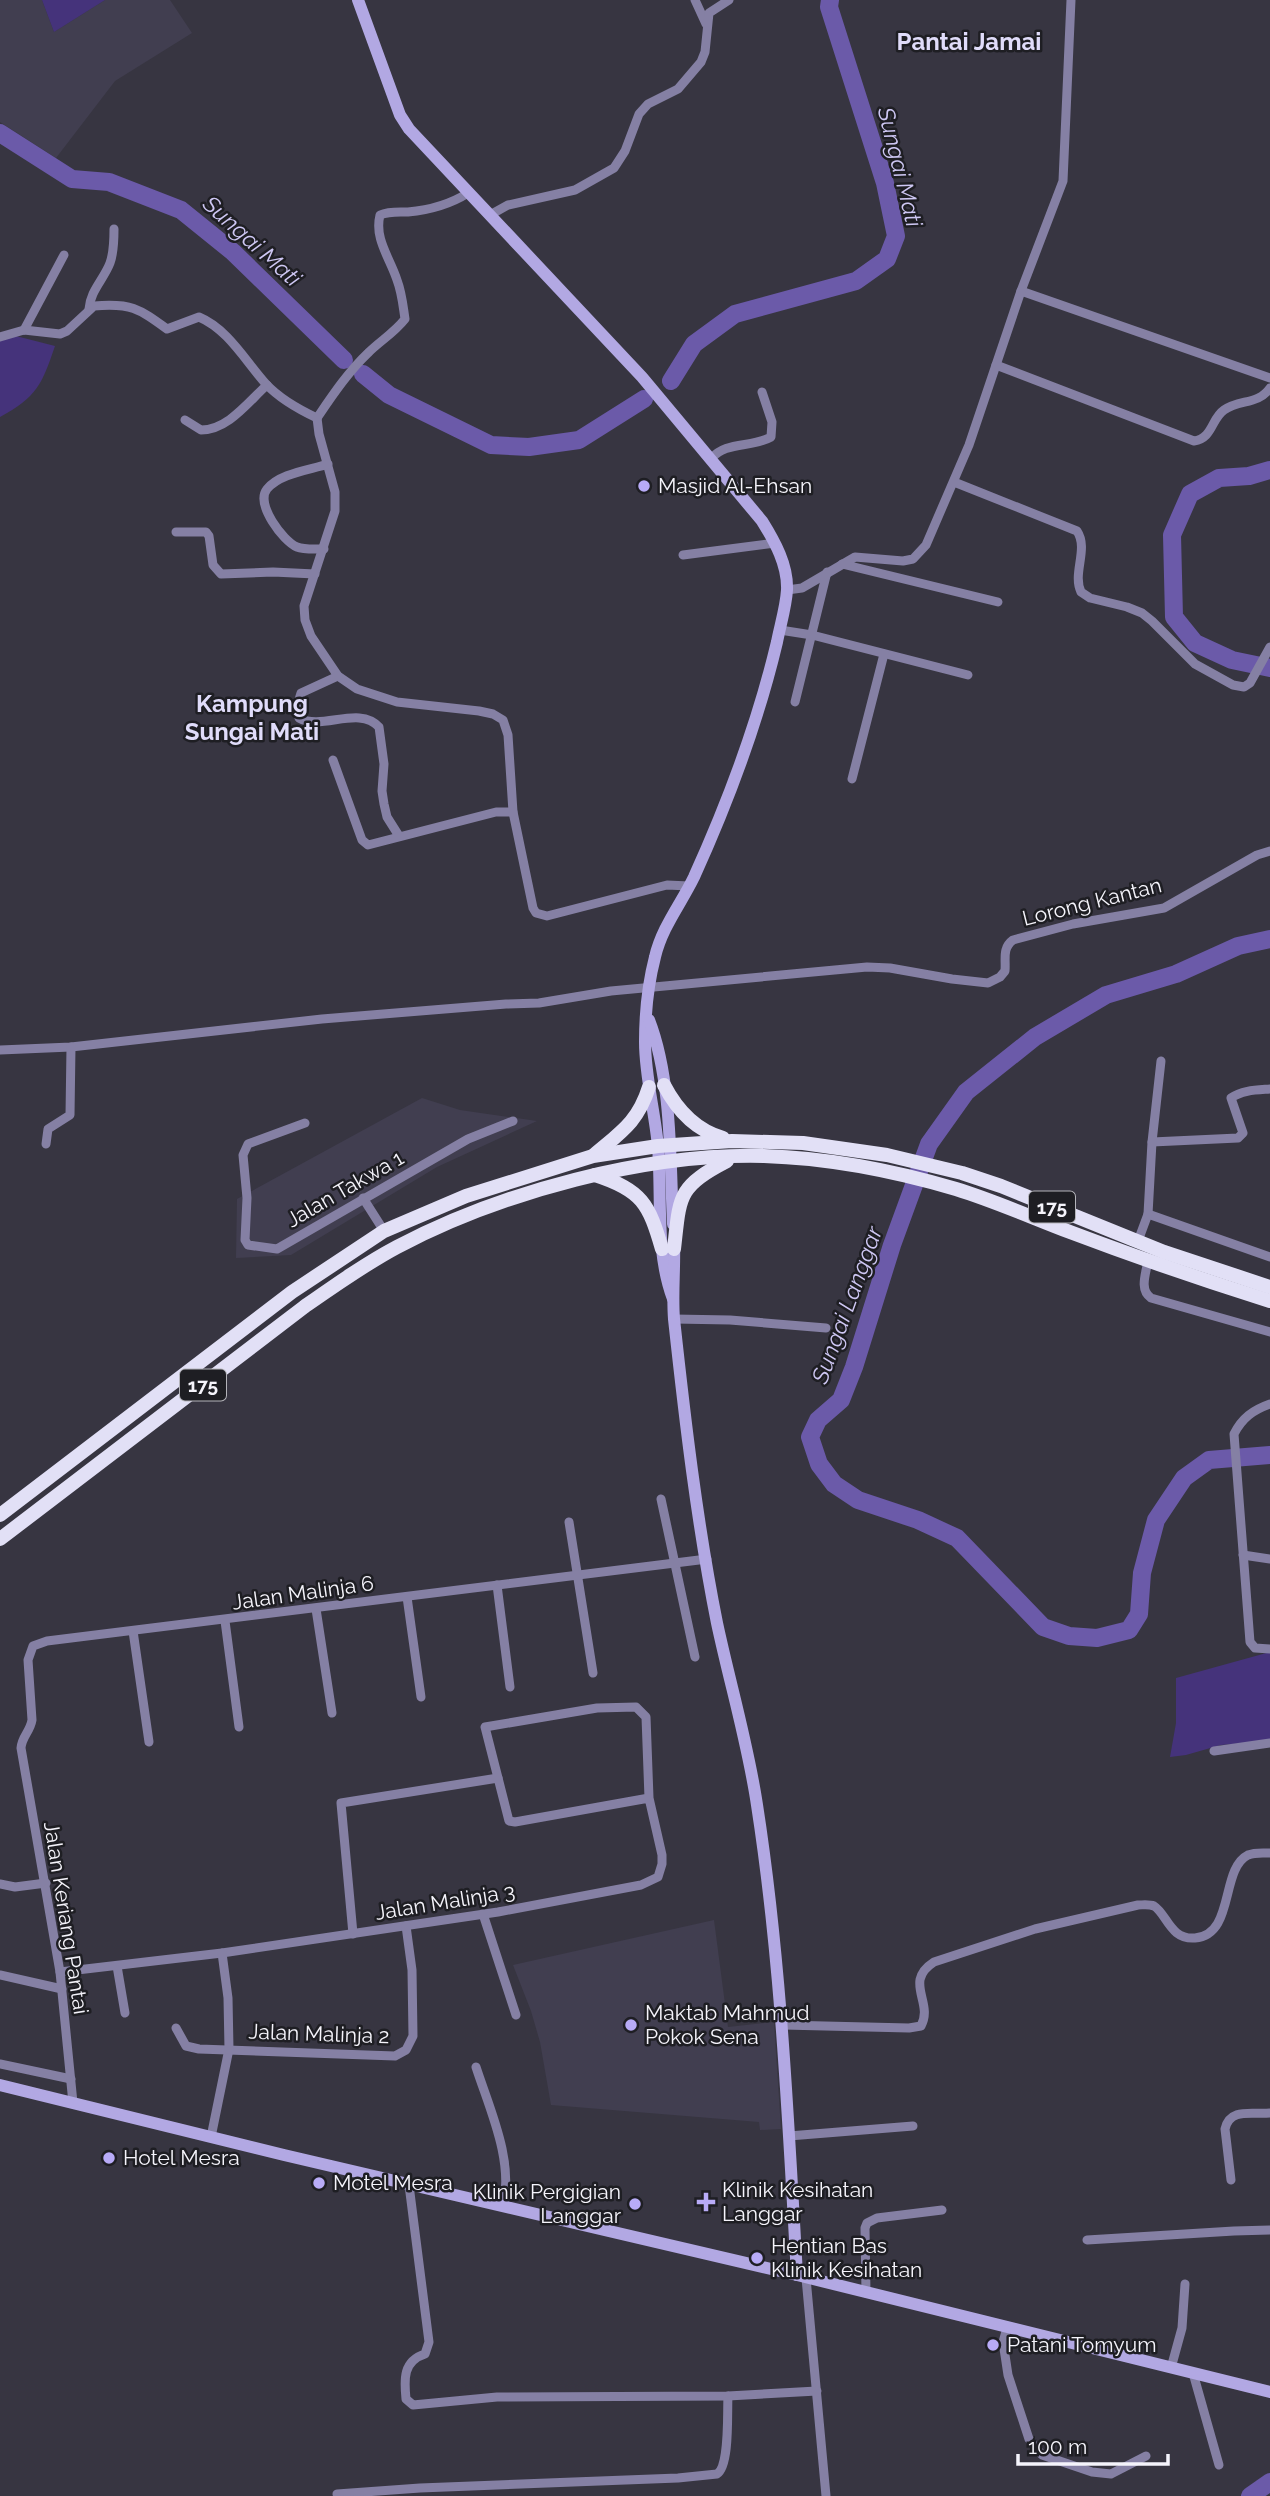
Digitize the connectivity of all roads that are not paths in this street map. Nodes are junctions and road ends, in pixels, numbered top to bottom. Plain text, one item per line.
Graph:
1 (358, 0) edge
2 (695, 0) edge
3 (729, 0) edge
4 (1071, 0) edge
5 (706, 24) junction
6 (468, 193) junction
7 (490, 215) junction
8 (114, 229) dead end
9 (64, 256) dead end
10 (1021, 291) junction
11 (89, 309) junction
12 (24, 330) junction
13 (0, 337) edge
14 (996, 365) junction
15 (1270, 378) edge
16 (267, 385) junction
17 (1270, 388) edge
18 (762, 392) dead end
19 (317, 418) junction
20 (185, 420) dead end
21 (711, 459) junction
22 (328, 464) junction
23 (954, 482) junction
24 (176, 532) dead end
25 (775, 543) junction
26 (324, 549) junction
27 (684, 555) dead end
28 (842, 564) junction
29 (827, 572) junction
30 (315, 575) junction
31 (787, 590) junction
32 (998, 602) dead end
33 (779, 630) junction
34 (812, 635) junction
35 (1270, 647) edge
36 (884, 654) junction
37 (968, 675) dead end
38 (338, 676) junction
39 (796, 702) dead end
40 (333, 760) dead end
41 (852, 779) dead end
42 (513, 811) junction
43 (399, 836) junction
44 (1270, 851) edge
45 (689, 886) junction
46 (650, 987) junction
47 (71, 1047) junction
48 (0, 1051) edge
49 (1161, 1060) dead end
50 (657, 1086) junction
51 (1270, 1089) edge
52 (513, 1121) dead end
53 (305, 1123) dead end
54 (732, 1141) junction
55 (1152, 1142) junction
56 (46, 1144) dead end
57 (663, 1145) junction
58 (593, 1156) junction
59 (735, 1157) junction
60 (664, 1163) junction
61 (593, 1175) junction
62 (363, 1198) junction
63 (1148, 1214) junction
64 (384, 1231) junction
65 (1138, 1241) junction
66 (668, 1249) junction
67 (1270, 1257) edge
68 (1148, 1261) junction
69 (1270, 1287) edge
70 (1270, 1301) edge
71 (674, 1318) junction
72 (826, 1328) dead end
73 (1270, 1332) edge
74 (1270, 1404) edge
75 (661, 1499) dead end
76 (0, 1515) edge
77 (569, 1522) dead end
78 (0, 1539) edge
79 (1243, 1555) junction
80 (707, 1559) junction
81 (1270, 1559) edge
82 (675, 1564) junction
83 (579, 1574) junction
84 (497, 1585) junction
85 (407, 1597) junction
86 (316, 1609) junction
87 (225, 1621) junction
88 (133, 1631) junction
89 (1270, 1649) edge
90 (695, 1657) dead end
91 (593, 1673) dead end
92 (510, 1686) dead end
93 (421, 1697) dead end
94 (332, 1713) dead end
95 (239, 1727) dead end
96 (22, 1738) joint
97 (149, 1742) dead end
98 (1270, 1743) edge
99 (1214, 1751) dead end
100 (498, 1778) junction
101 (649, 1798) junction
102 (1270, 1853) edge
103 (0, 1884) edge
104 (46, 1884) junction
105 (483, 1914) junction
106 (405, 1926) junction
107 (353, 1934) junction
108 (222, 1953) junction
109 (117, 1966) junction
110 (60, 1972) junction
111 (0, 1975) edge
112 (62, 1989) junction
113 (125, 2013) dead end
114 (516, 2015) dead end
115 (783, 2025) junction
116 (176, 2028) dead end
117 (229, 2049) junction
118 (0, 2064) edge
119 (476, 2067) dead end
120 (71, 2079) junction
121 (0, 2085) edge
122 (73, 2103) junction
123 (1270, 2113) edge
124 (914, 2126) dead end
125 (789, 2136) junction
126 (211, 2137) junction
127 (1231, 2180) dead end
128 (409, 2185) junction
129 (503, 2207) junction
130 (942, 2210) dead end
131 (1270, 2230) edge
132 (1087, 2240) dead end
133 (801, 2276) junction
134 (1185, 2284) dead end
135 (866, 2294) junction
136 (1007, 2328) junction
137 (1171, 2368) junction
138 (1193, 2373) junction
139 (817, 2391) junction
140 (1270, 2392) edge
141 (728, 2396) junction
142 (1146, 2456) dead end
143 (1219, 2465) dead end
144 (337, 2494) edge
145 (826, 2496) edge

1 - 6 main road
2 - 5 street
3 - 5 street
4 - 10 street
5 - 7 street
6 - 7 main road
6 - 19 street
7 - 21 main road
8 - 11 street
9 - 12 street
10 - 14 street
10 - 15 street
11 - 12 street
11 - 16 street
12 - 13 street
14 - 17 street
14 - 23 street
16 - 19 street
16 - 20 street
18 - 21 street
19 - 22 street
21 - 25 main road
22 - 26 street
22 - 26 street
23 - 28 street
23 - 35 street
24 - 30 street
25 - 27 street
25 - 31 main road
26 - 30 street
28 - 29 street
28 - 32 street
29 - 31 street
29 - 34 street
30 - 38 street
31 - 33 main road
33 - 34 street
33 - 45 main road
34 - 36 street
34 - 39 street
36 - 37 street
36 - 41 street
38 - 42 street
38 - 43 street
40 - 43 street
42 - 43 street
42 - 45 street
44 - 46 street, Lorong Kantan
45 - 46 main road
46 - 47 street
46 - 50 main road
47 - 48 street
47 - 56 street
49 - 55 street
50 - 54 highway
50 - 57 main road
50 - 58 highway
51 - 55 street
52 - 62 street, Jalan Takwa 1
53 - 62 street, Jalan Takwa 1
54 - 57 highway, 175
54 - 65 highway, 175
55 - 63 street
57 - 58 highway, 175
57 - 60 main road
58 - 64 highway, 175
59 - 60 highway, 175
59 - 66 highway
59 - 68 highway, 175
60 - 61 highway, 175
60 - 66 main road
61 - 66 highway
61 - 78 highway, 175
62 - 64 street
63 - 65 street
63 - 67 street
64 - 76 highway, 175
65 - 69 highway, 175
66 - 71 main road
68 - 70 highway, 175
68 - 73 street
71 - 72 street
71 - 80 main road
74 - 79 street
75 - 82 street
77 - 83 street
79 - 81 street
79 - 89 street
80 - 82 street, Jalan Malinja 6
80 - 115 main road
82 - 83 street, Jalan Malinja 6
82 - 90 street
83 - 84 street, Jalan Malinja 6
83 - 91 street
84 - 85 street, Jalan Malinja 6
84 - 92 street
85 - 86 street, Jalan Malinja 6
85 - 93 street
86 - 87 street, Jalan Malinja 6
86 - 94 street
87 - 88 street, Jalan Malinja 6
87 - 95 street
88 - 96 street, Jalan Malinja 6
88 - 97 street
96 - 104 street, Jalan Keriang Pantai
98 - 99 street
100 - 101 street
100 - 101 street, Jalan Malinja 3
100 - 107 street
101 - 105 street, Jalan Malinja 3
102 - 115 street
103 - 104 street
104 - 110 street, Jalan Keriang Pantai
105 - 106 street, Jalan Malinja 3
105 - 114 street
106 - 107 street, Jalan Malinja 3
106 - 117 street, Jalan Malinja 2
107 - 108 street, Jalan Malinja 3
108 - 109 street, Jalan Malinja 3
108 - 117 street
109 - 110 street, Jalan Malinja 3
109 - 113 street
110 - 112 street, Jalan Keriang Pantai
111 - 112 street
112 - 120 street, Jalan Keriang Pantai
115 - 125 main road
116 - 117 street, Jalan Malinja 2
117 - 126 street
118 - 120 street
119 - 129 street
120 - 122 street, Jalan Keriang Pantai
121 - 122 main road
122 - 126 main road
123 - 127 street
124 - 125 street
125 - 133 main road
126 - 128 main road
128 - 129 main road
128 - 141 street
129 - 133 main road
130 - 135 street
131 - 132 street
133 - 135 main road
133 - 139 street
134 - 137 street
135 - 136 main road
136 - 137 main road
136 - 142 street
137 - 138 main road
138 - 140 main road
138 - 143 street
139 - 141 street
139 - 145 street
141 - 144 street

